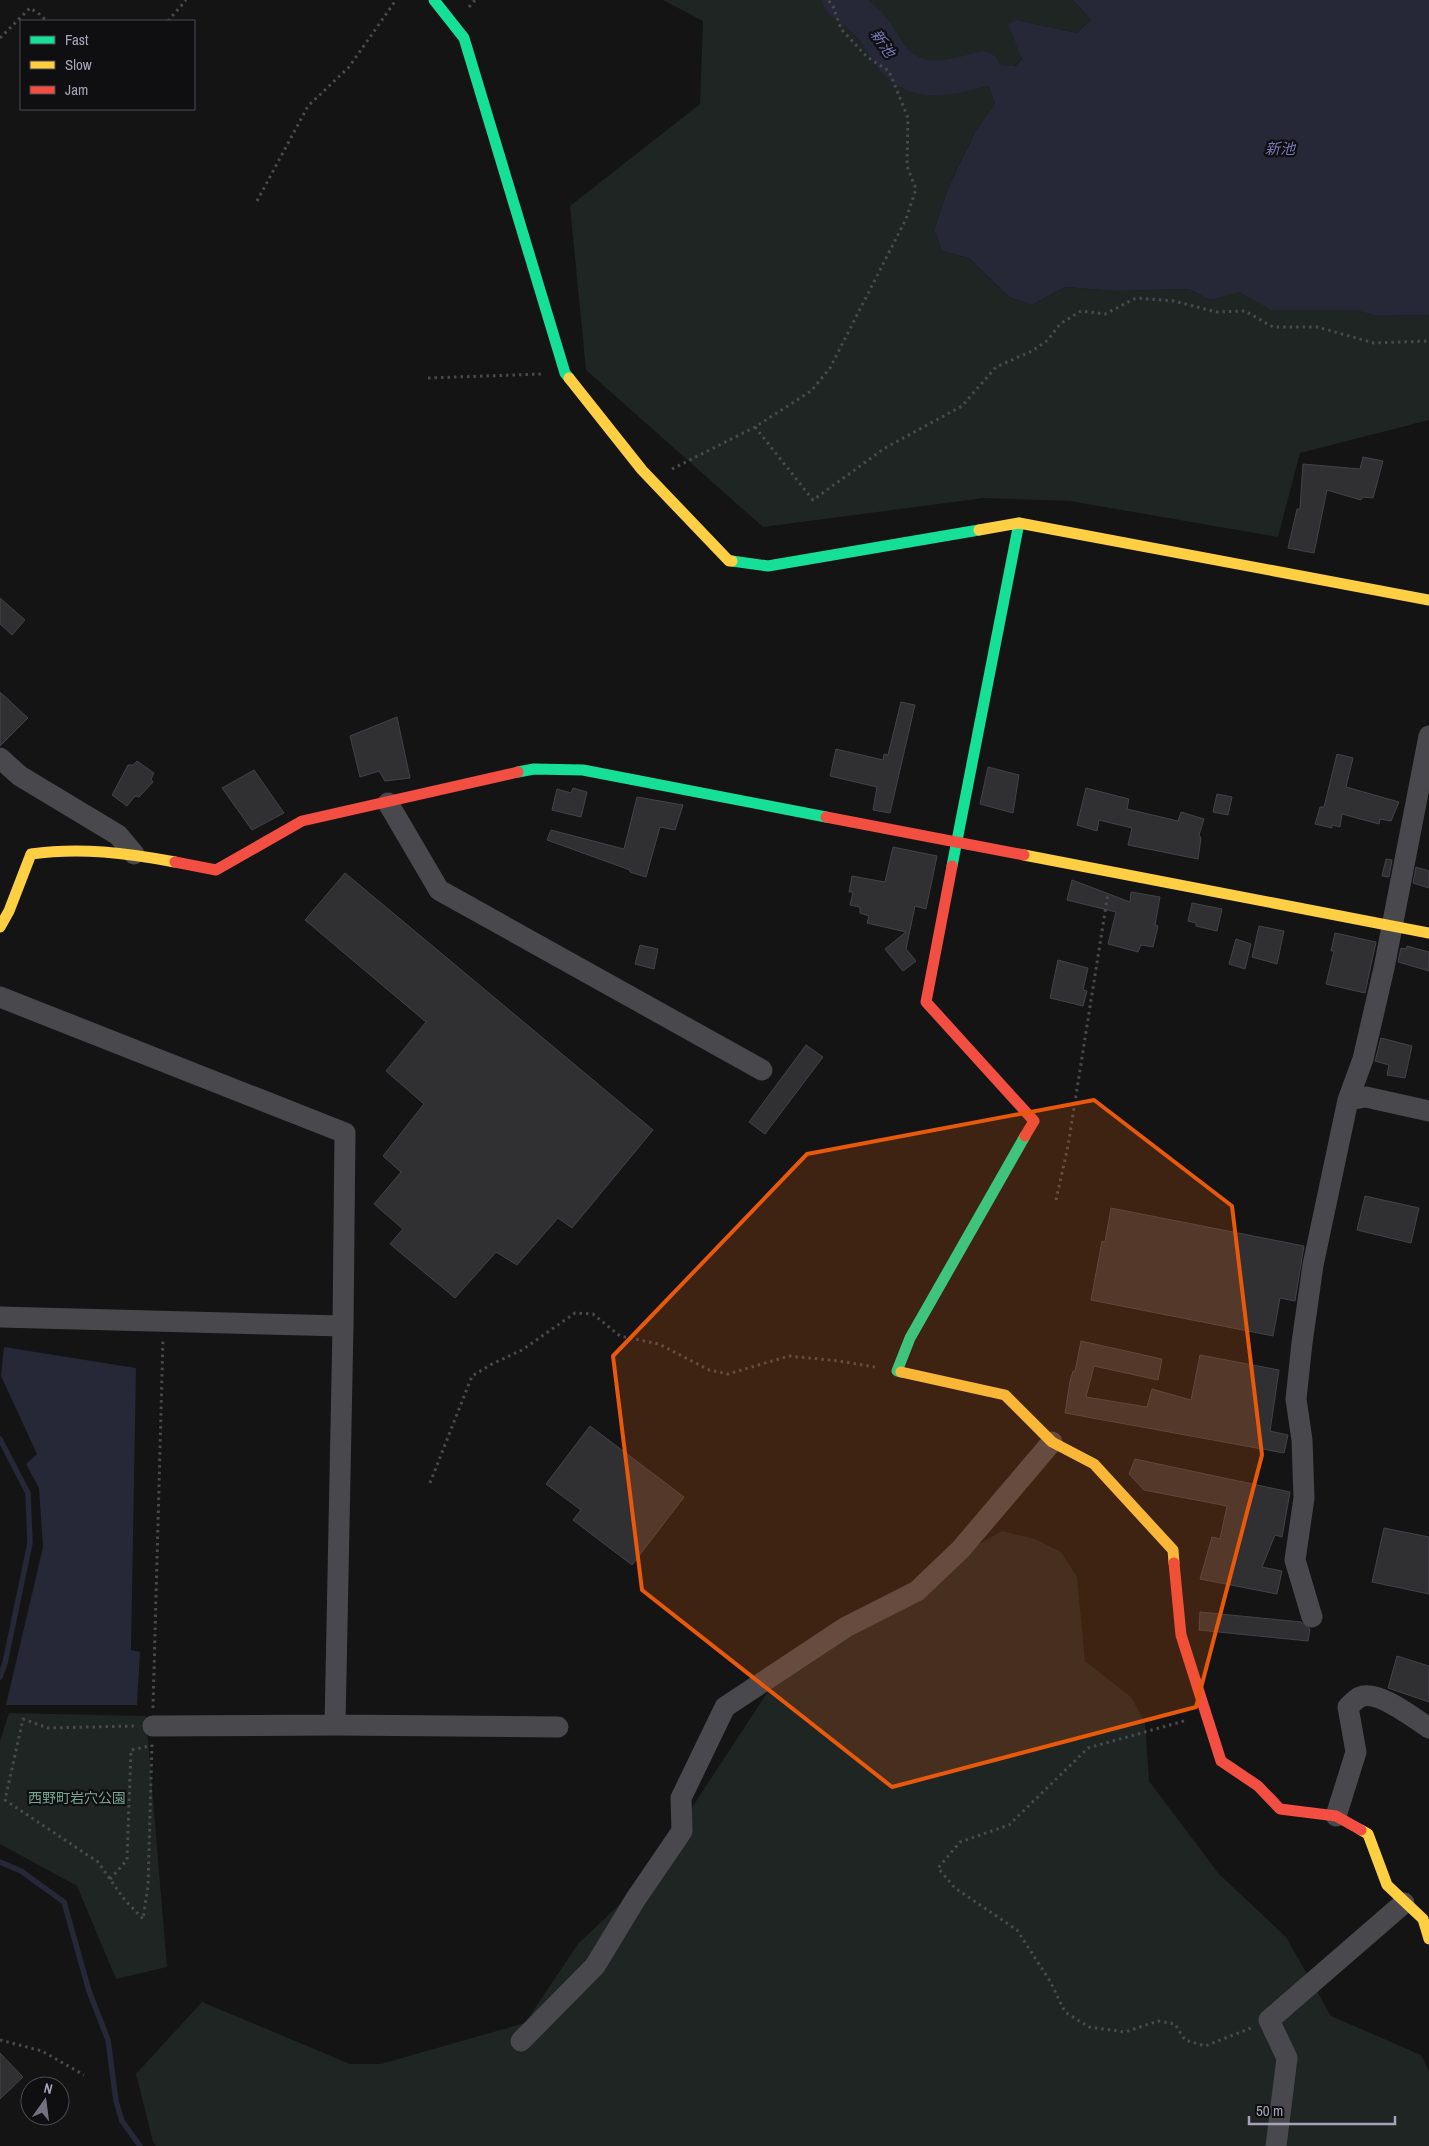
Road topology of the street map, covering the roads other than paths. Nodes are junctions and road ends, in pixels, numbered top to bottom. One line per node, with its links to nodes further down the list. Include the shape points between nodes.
1 (434, 0): 2 (street, via 464,38 565,373 642,470 729,561 768,566)
2 (1019, 523): 3 (street); 7 (street)
3 (1429, 600)
4 (1429, 736): 9 (street)
5 (0, 758): 8 (street, via 20,776 118,835)
6 (388, 803): 7 (street, via 534,769 583,770); 8 (street, via 302,821 216,870); 13 (street, via 439,890)
7 (957, 844): 9 (street); 18 (street, via 926,1002 1034,1121 910,1338 897,1371 1005,1395)
8 (134, 854): 10 (street, via 54,849 31,854)
9 (1392, 926): 11 (street); 14 (street, via 1363,1058)
10 (0, 927)
11 (1429, 933)
12 (0, 997): 17 (street, via 345,1133)
13 (762, 1070)
14 (1348, 1100): 15 (street, via 1366,1096); 19 (street, via 1313,1265 1296,1390 1304,1498 1295,1560)
15 (1429, 1111)
16 (0, 1317): 17 (street)
17 (343, 1326): 20 (street)
18 (1052, 1442): 24 (street, via 1094,1464 1173,1550 1181,1635 1221,1761 1258,1786 1280,1810); 27 (street, via 961,1549 917,1591 846,1627 725,1706 681,1798 682,1831 595,1966)
19 (1312, 1617)
20 (335, 1725): 21 (street); 23 (street)
21 (558, 1727)
22 (1429, 1728): 24 (street, via 1375,1696 1360,1696 1348,1707 1356,1752)
23 (152, 1736)
24 (1336, 1816): 25 (street, via 1368,1834 1387,1885)
25 (1404, 1903): 26 (street, via 1423,1919); 28 (street, via 1269,2020 1287,2058)
26 (1429, 1939)
27 (521, 2041)
28 (1276, 2146)

